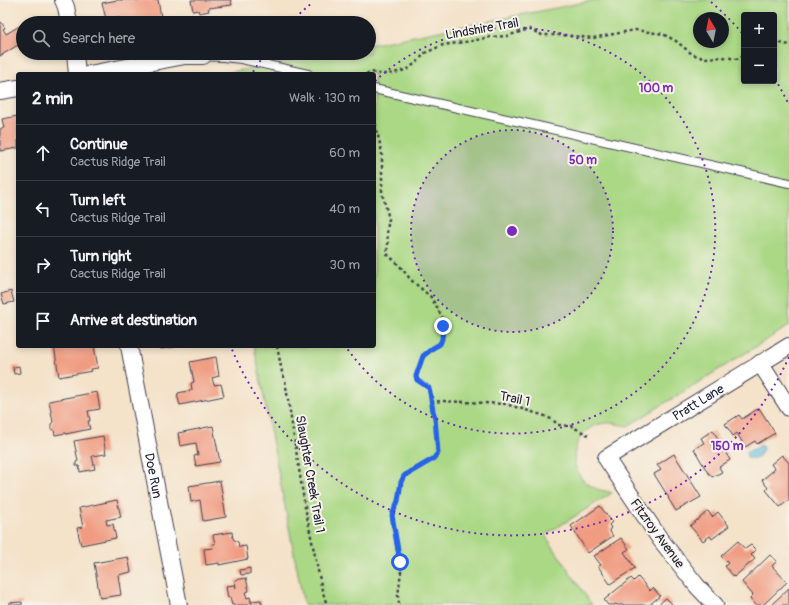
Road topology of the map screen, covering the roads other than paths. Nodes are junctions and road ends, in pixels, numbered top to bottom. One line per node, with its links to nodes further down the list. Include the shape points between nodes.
1 (64, 0): 2 (street)
2 (68, 16)
3 (76, 60): 6 (street)
4 (164, 60): 7 (street)
5 (245, 60): 8 (lane)
6 (77, 72)
7 (100, 72)
8 (299, 72)
9 (16, 88): 11 (street)
10 (376, 89): 12 (lane)
11 (0, 91)
12 (789, 183)
13 (789, 346): 15 (street, Pratt Lane)
14 (129, 348): 18 (street, Doe Run)
15 (760, 363): 16 (street); 17 (street, Pratt Lane)
16 (789, 408)
17 (606, 458): 19 (street, Fitzroy Avenue, via 660,539)
18 (179, 605)
19 (715, 605)

